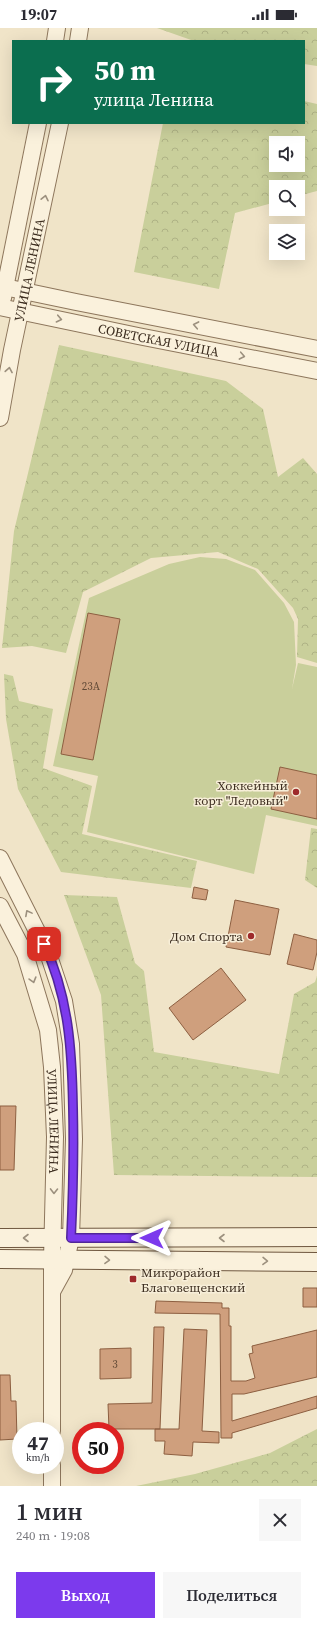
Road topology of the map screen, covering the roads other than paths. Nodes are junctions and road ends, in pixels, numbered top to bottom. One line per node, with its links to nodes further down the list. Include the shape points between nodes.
1 (57, 28): 3 (street)
2 (80, 28): 4 (street)
3 (55, 40)
4 (78, 40)
5 (38, 124): 7 (street, УЛИЦА ЛЕНИНА)
6 (60, 124): 8 (street, УЛИЦА ЛЕНИНА, one-way to 6)
7 (2, 286): 8 (street, СОВЕТСКАЯ УЛИЦА); 9 (street, УЛИЦА ЛЕНИНА)
8 (26, 291): 10 (street, УЛИЦА ЛЕНИНА); 11 (street, СОВЕТСКАЯ УЛИЦА, one-way to 8)
9 (0, 307): 10 (street, СОВЕТСКАЯ УЛИЦА)
10 (21, 311): 12 (street, СОВЕТСКАЯ УЛИЦА, one-way to 12); 13 (street, УЛИЦА ЛЕНИНА, one-way to 10)
11 (317, 349)
12 (317, 371)
13 (0, 418)
14 (0, 858): 16 (street, УЛИЦА ЛЕНИНА, one-way to 14)
15 (0, 906): 17 (street, УЛИЦА ЛЕНИНА)
16 (44, 944): 17 (street); 21 (street, УЛИЦА ЛЕНИНА, via 64,1001 71,1044 74,1139)
17 (25, 954): 20 (street, УЛИЦА ЛЕНИНА, one-way to 20, via 48,1030 52,1067 55,1137)
18 (317, 1237): 21 (main road, one-way to 21)
19 (0, 1238): 20 (main road, one-way to 19)
20 (52, 1238): 21 (main road); 22 (street, УЛИЦА ЛЕНИНА)
21 (71, 1238): 22 (street, УЛИЦА ЛЕНИНА)
22 (60, 1259): 23 (main road); 24 (main road, one-way to 24); 25 (street, УЛИЦА ЛЕНИНА, via 52,1292)
23 (0, 1260)
24 (317, 1262)
25 (52, 1422)
26 (52, 1474): 27 (street)
27 (52, 1486)

